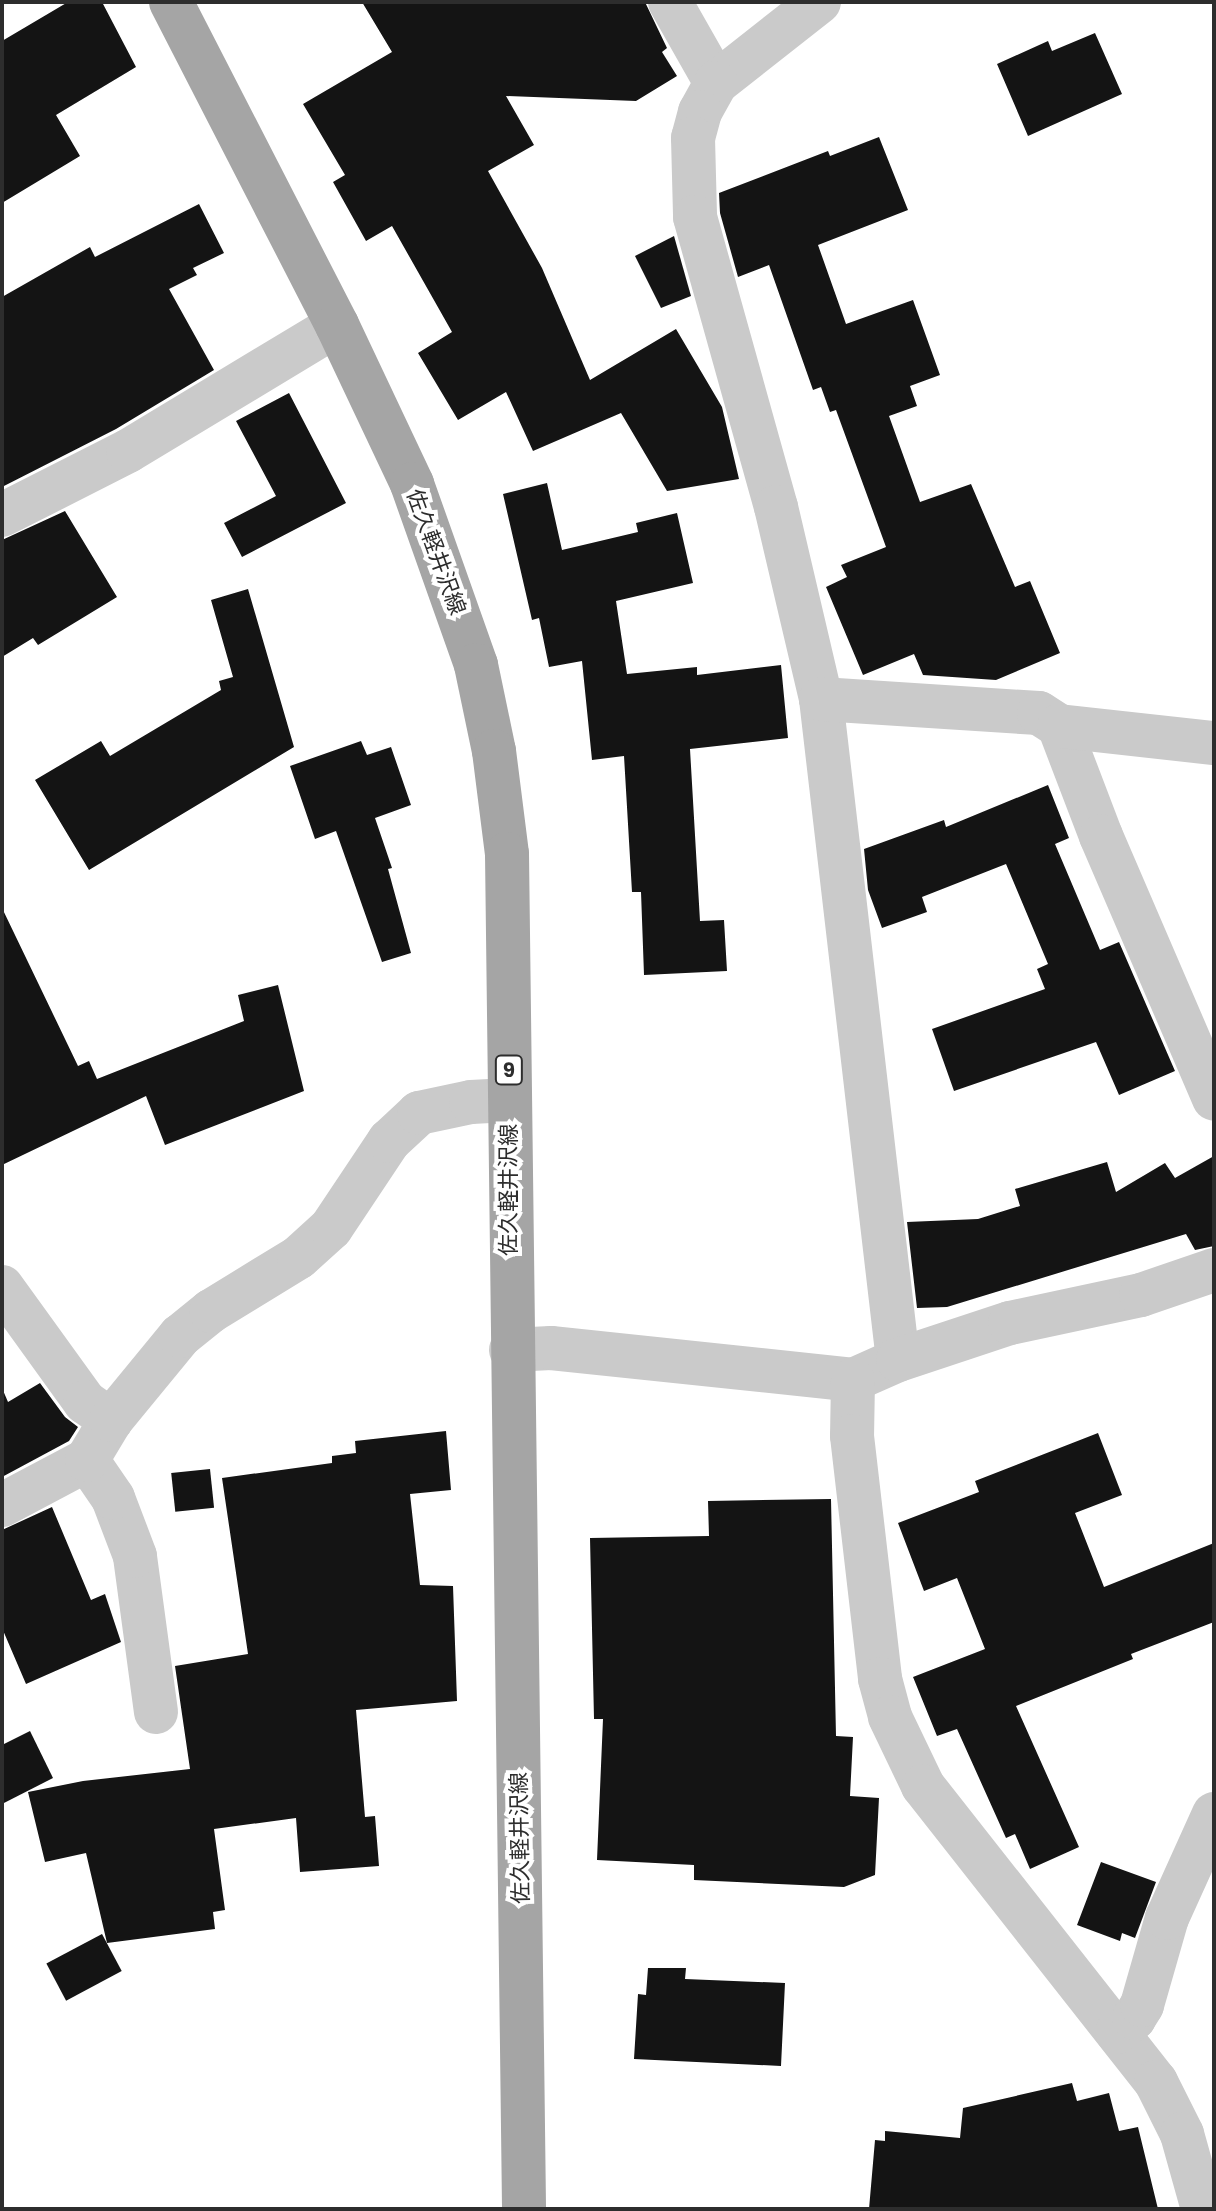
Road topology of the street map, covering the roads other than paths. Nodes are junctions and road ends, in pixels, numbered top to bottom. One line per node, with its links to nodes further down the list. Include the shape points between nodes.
1 (171, 2): 5 (main road, 佐久軽井沢線 / 9)
2 (670, 2): 4 (street)
3 (819, 2): 4 (street)
4 (716, 83): 7 (street, via 693,138 695,217 776,507)
5 (337, 325): 6 (street, via 128,451); 11 (main road, 佐久軽井沢線 / 9, via 412,484 476,665 507,854)
6 (2, 515)
7 (821, 699): 8 (street, via 1039,713); 15 (street)
8 (1059, 726): 9 (street); 10 (street)
9 (1214, 743)
10 (1214, 1099)
11 (509, 1100): 14 (main road, 佐久軽井沢線 / 9); 17 (street, via 419,1113 389,1141 331,1228 299,1257 180,1336)
12 (1214, 1270): 15 (street, via 1141,1295 1010,1323)
13 (2, 1287): 17 (street, via 85,1402)
14 (511, 1350): 16 (street, via 551,1348); 24 (main road, 佐久軽井沢線 / 9)
15 (898, 1360): 16 (street)
16 (853, 1380): 22 (street, via 854,1451 880,1679 890,1717 923,1786)
17 (111, 1420): 18 (street)
18 (87, 1460): 19 (street); 20 (street, via 113,1498 135,1556)
19 (2, 1505)
20 (156, 1712)
21 (1214, 1814): 22 (street, via 1167,1918 1142,2005)
22 (1117, 2032): 23 (street, via 1156,2082)
23 (1205, 2193)
24 (524, 2209)

